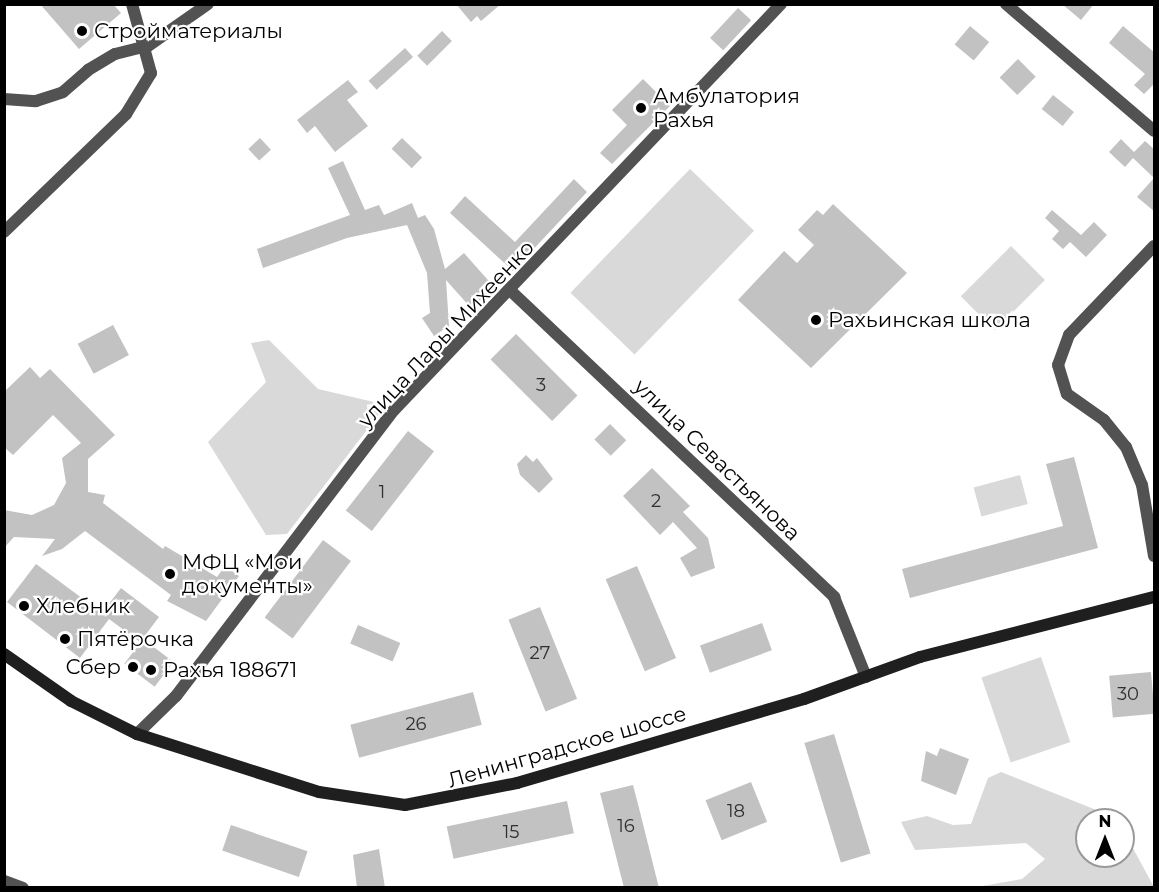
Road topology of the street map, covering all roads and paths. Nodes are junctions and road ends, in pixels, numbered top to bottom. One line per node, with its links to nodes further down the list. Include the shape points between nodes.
1 (132, 4): 5 (street)
2 (208, 4): 5 (street)
3 (781, 4): 10 (street, улица Лары Михеенко)
4 (1006, 4): 7 (street)
5 (148, 46): 6 (street, via 115,54 63,92 36,100); 8 (street, via 151,73 126,114)
6 (4, 99)
7 (1155, 131)
8 (4, 232)
9 (1155, 246): 11 (street, via 1069,335 1058,365 1067,394 1104,420 1126,447 1142,485)
10 (512, 292): 14 (street, улица Севастьянова, via 834,597); 15 (street, улица Лары Михеенко, via 394,410 176,696)
11 (1155, 556)
12 (1155, 597): 14 (street, Ленинградское шоссе, via 1069,615)
13 (4, 654): 15 (street, Ленинградское шоссе, via 71,701)
14 (866, 677): 15 (street, Ленинградское шоссе, via 640,748 428,804 379,805 319,792)
15 (137, 734)
16 (4, 881): 17 (street)
17 (23, 888)

